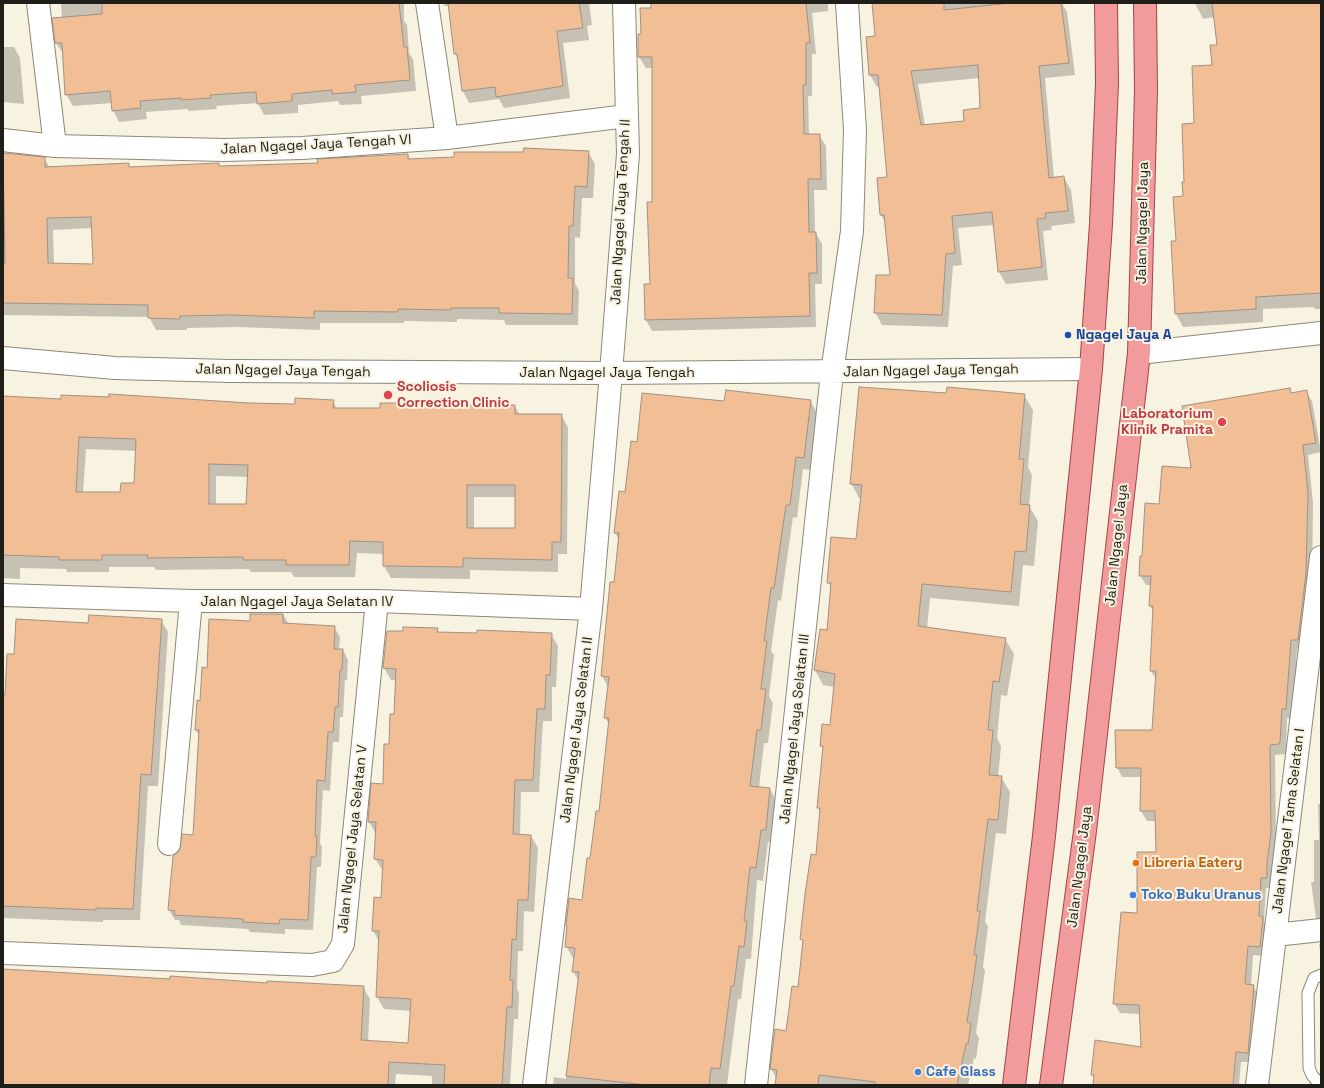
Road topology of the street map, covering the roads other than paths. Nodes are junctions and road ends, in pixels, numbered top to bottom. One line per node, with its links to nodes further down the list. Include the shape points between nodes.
1 (38, 3): 10 (street)
2 (427, 3): 8 (street)
3 (624, 3): 7 (street, Jalan Ngagel Jaya Tengah II)
4 (847, 3): 16 (street, Jalan Ngagel Jaya Selatan III, via 855,130 852,231)
5 (1106, 3): 14 (main road, via 1107,83)
6 (1145, 3): 12 (main road, Jalan Ngagel Jaya, via 1146,90)
7 (627, 116): 8 (street, Jalan Ngagel Jaya Tengah VI); 15 (street, Jalan Ngagel Jaya Tengah II, via 628,154)
8 (447, 138): 10 (street, Jalan Ngagel Jaya Tengah VI, via 294,149)
9 (3, 140): 10 (street, Jalan Ngagel Jaya Tengah VI)
10 (55, 146)
11 (1321, 333): 12 (street)
12 (1139, 353): 31 (main road, Jalan Ngagel Jaya, via 1085,831)
13 (3, 358): 15 (street, Jalan Ngagel Jaya Tengah, via 115,368 230,371)
14 (1091, 369): 16 (street, Jalan Ngagel Jaya Tengah); 30 (main road, via 1044,836)
15 (611, 373): 16 (street, Jalan Ngagel Jaya Tengah); 21 (street, Jalan Ngagel Jaya Selatan II)
16 (832, 373): 29 (street, Jalan Ngagel Jaya Selatan III)
17 (1321, 557): 24 (street, Jalan Ngagel Tama Selatan I)
18 (3, 595): 19 (street, Jalan Ngagel Jaya Selatan IV)
19 (191, 601): 20 (street, Jalan Ngagel Jaya Selatan IV); 22 (street)
20 (377, 601): 21 (street, Jalan Ngagel Jaya Selatan IV); 25 (street, Jalan Ngagel Jaya Selatan V, via 343,944 333,961 312,965)
21 (591, 609): 28 (street, Jalan Ngagel Jaya Selatan II)
22 (169, 844)
23 (1321, 930): 24 (street)
24 (1275, 935): 32 (street, Jalan Ngagel Tama Selatan I)
25 (3, 953)
26 (1321, 975): 27 (lane, via 1314,978 1308,993 1309,1068 1317,1081)
27 (1321, 1082)
28 (534, 1085)
29 (756, 1085)
30 (1014, 1085)
31 (1051, 1085)
32 (1257, 1085)

